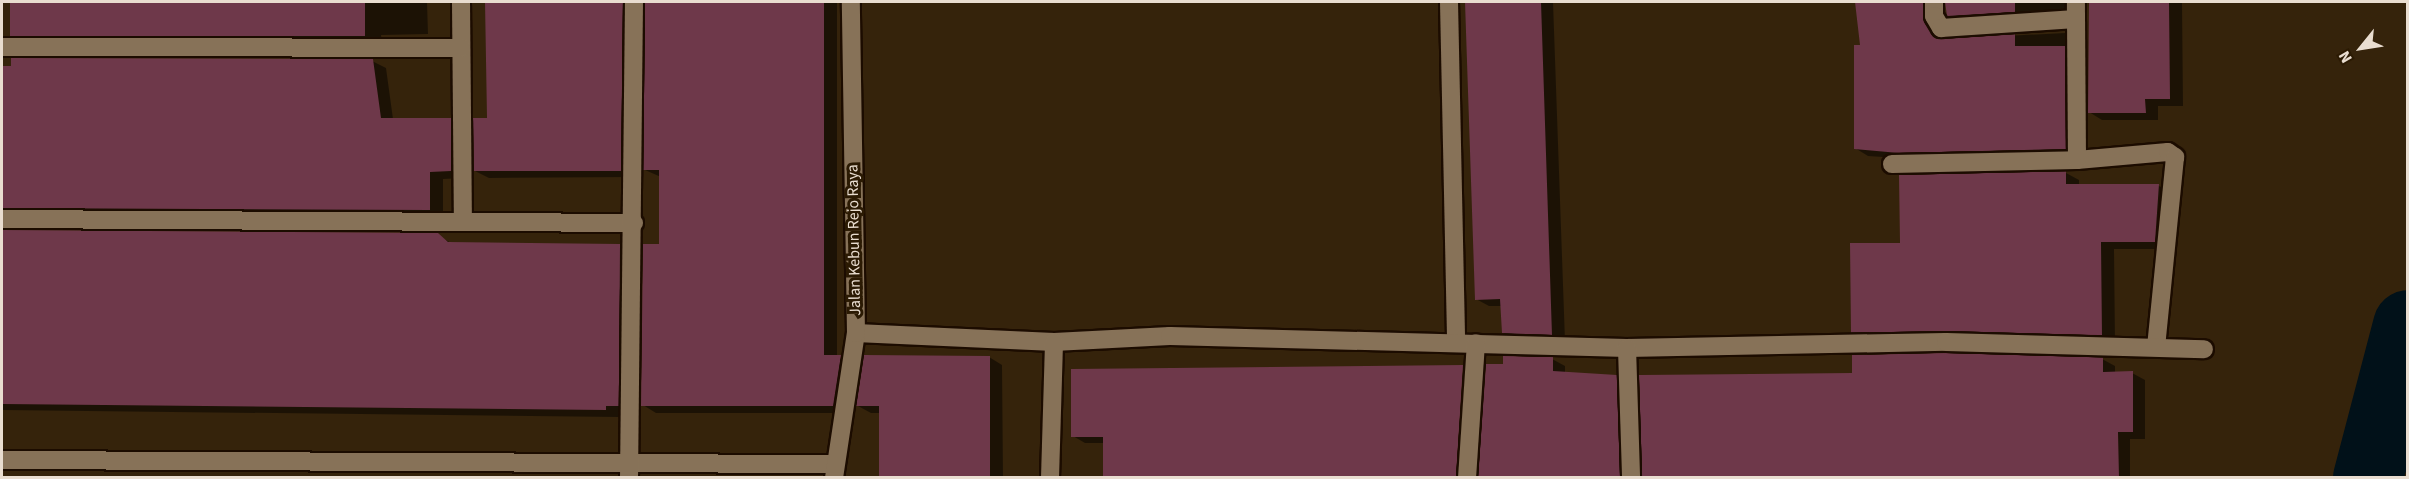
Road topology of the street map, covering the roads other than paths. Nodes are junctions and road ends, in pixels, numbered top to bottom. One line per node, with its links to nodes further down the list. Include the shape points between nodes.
1 (461, 2): 8 (street)
2 (634, 2): 13 (street)
3 (852, 2): 14 (street, Jalan Kebun Rejo Raya)
4 (1449, 2): 16 (street)
5 (1934, 2): 6 (street, via 1934,16 1941,28)
6 (2076, 10): 9 (street)
7 (2, 46): 8 (street)
8 (461, 48): 12 (street)
9 (2077, 160): 10 (street); 18 (street, via 2168,152 2175,157)
10 (1892, 164)
11 (2, 219): 12 (street)
12 (463, 219): 13 (street)
13 (634, 223): 22 (street)
14 (856, 333): 15 (street); 23 (street, Jalan Kebun Rejo Raya)
15 (1054, 342): 16 (street, via 1170,336); 24 (street)
16 (1456, 343): 17 (street)
17 (1476, 344): 19 (street); 25 (street)
18 (2156, 347): 19 (street, via 1946,342); 20 (street)
19 (1627, 348): 26 (street)
20 (2204, 349)
21 (2, 460): 22 (street)
22 (629, 470): 23 (street)
23 (834, 471)
24 (1050, 477)
25 (1467, 477)
26 (1631, 477)

